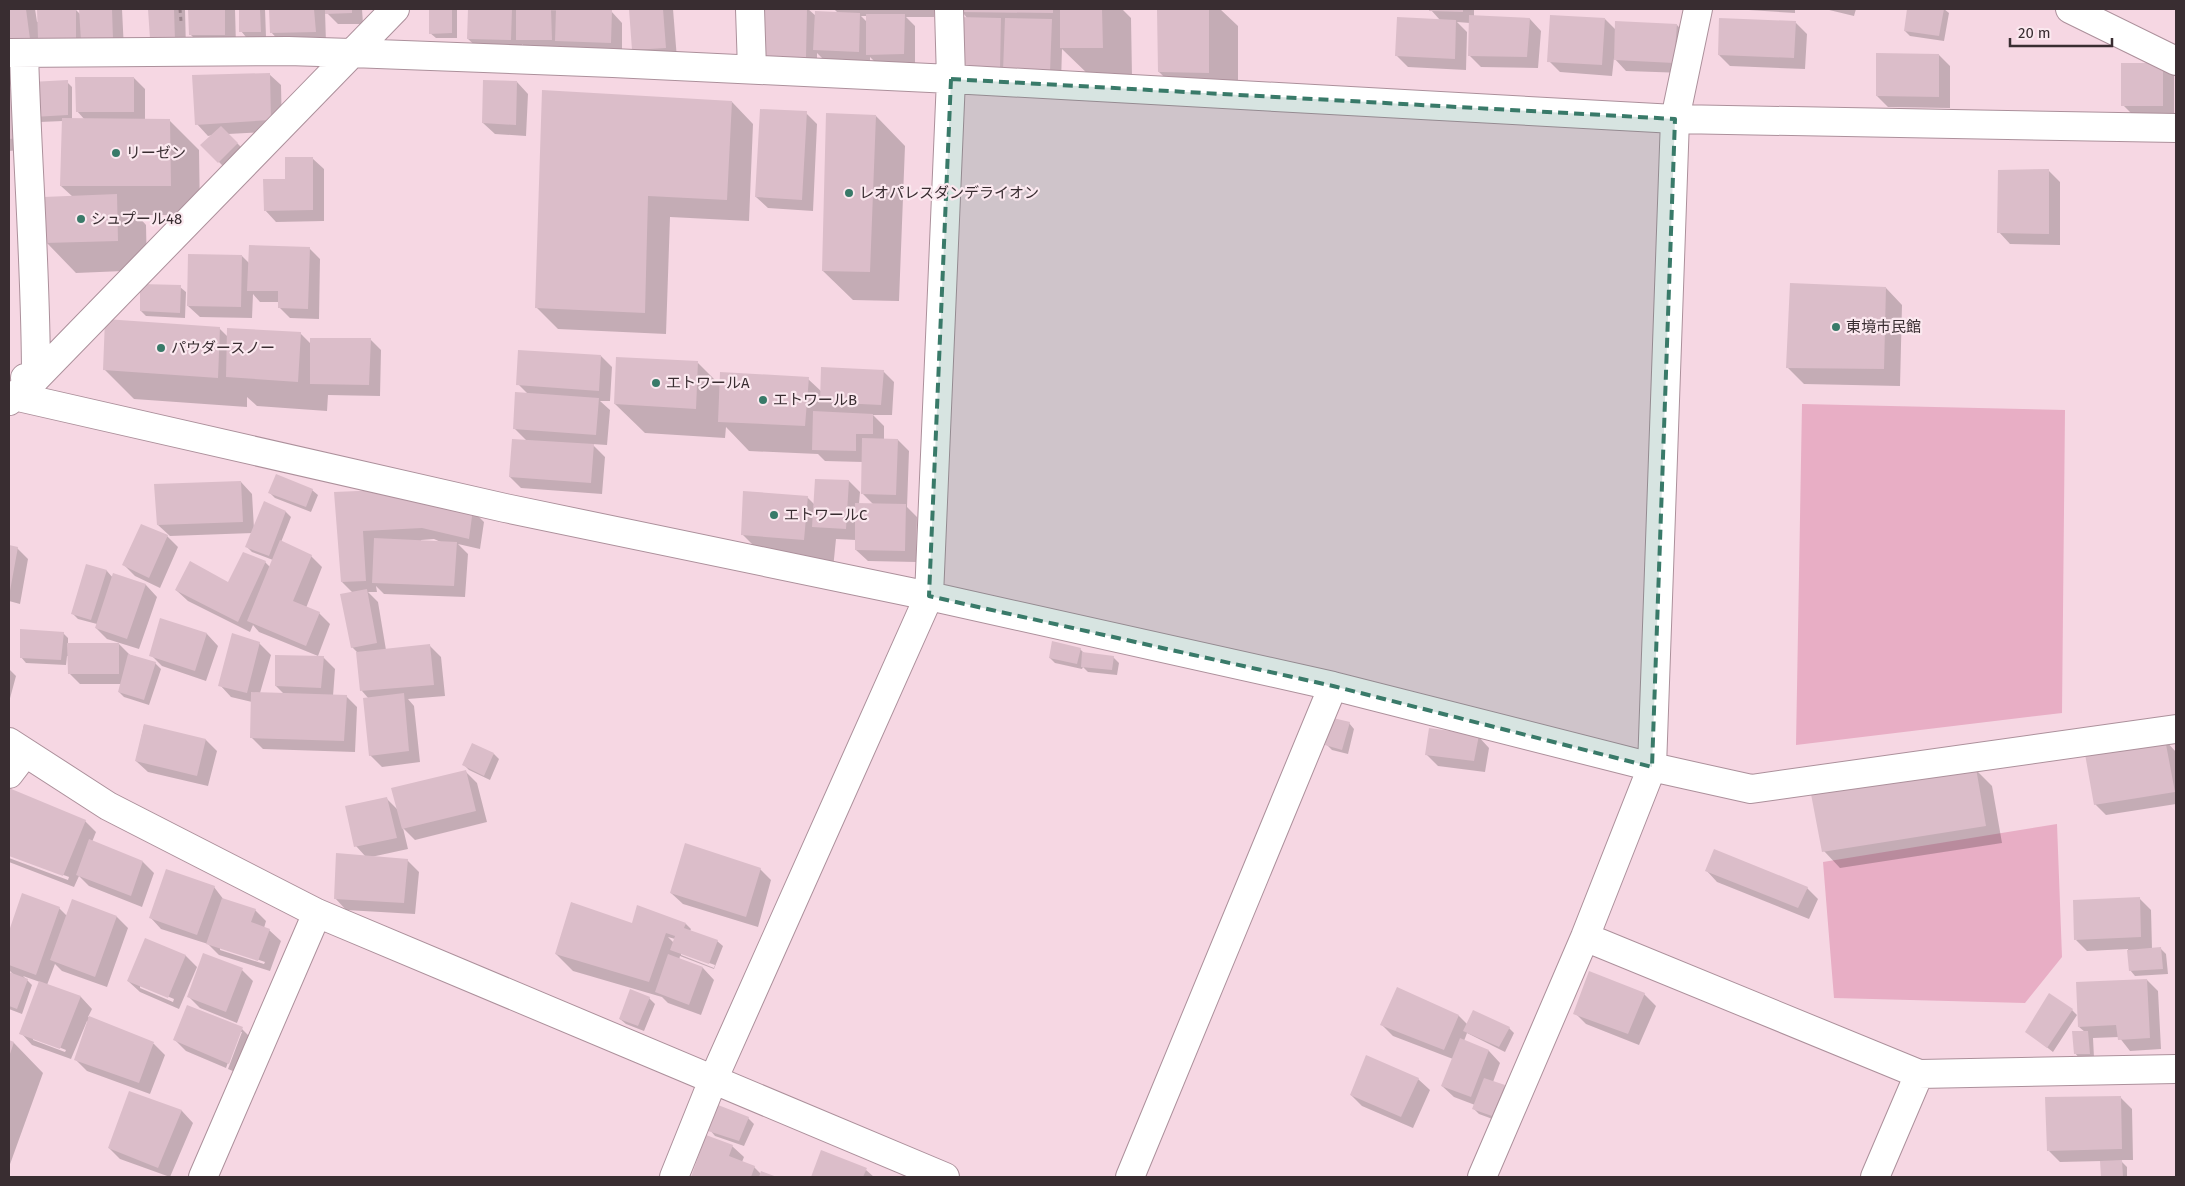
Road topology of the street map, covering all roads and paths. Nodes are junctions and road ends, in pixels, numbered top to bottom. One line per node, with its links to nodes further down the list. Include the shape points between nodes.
1 (395, 9): 7 (street)
2 (750, 9): 9 (street)
3 (949, 9): 10 (street)
4 (1698, 9): 11 (street)
5 (2070, 9): 8 (street)
6 (16, 53): 7 (street); 13 (street, via 36,281)
7 (351, 53): 9 (street); 13 (street)
8 (2176, 61)
9 (752, 69): 10 (street)
10 (951, 79): 11 (street); 15 (street)
11 (1675, 119): 12 (street); 19 (street)
12 (2176, 128)
13 (36, 378): 14 (street)
14 (10, 391): 15 (street, via 505,508)
15 (929, 596): 16 (street); 25 (street)
16 (1333, 686): 19 (street); 29 (street)
17 (2176, 729): 19 (street, via 1751,789)
18 (17, 747): 20 (street); 21 (street, via 108,806)
19 (1652, 767): 22 (street)
20 (9, 774)
21 (317, 913): 25 (street); 26 (street)
22 (1585, 937): 24 (street); 30 (street)
23 (2176, 1068): 24 (street)
24 (1919, 1074): 31 (street)
25 (713, 1080): 27 (street); 28 (street)
26 (203, 1177)
27 (674, 1177)
28 (945, 1177)
29 (1130, 1177)
30 (1482, 1177)
31 (1875, 1177)

